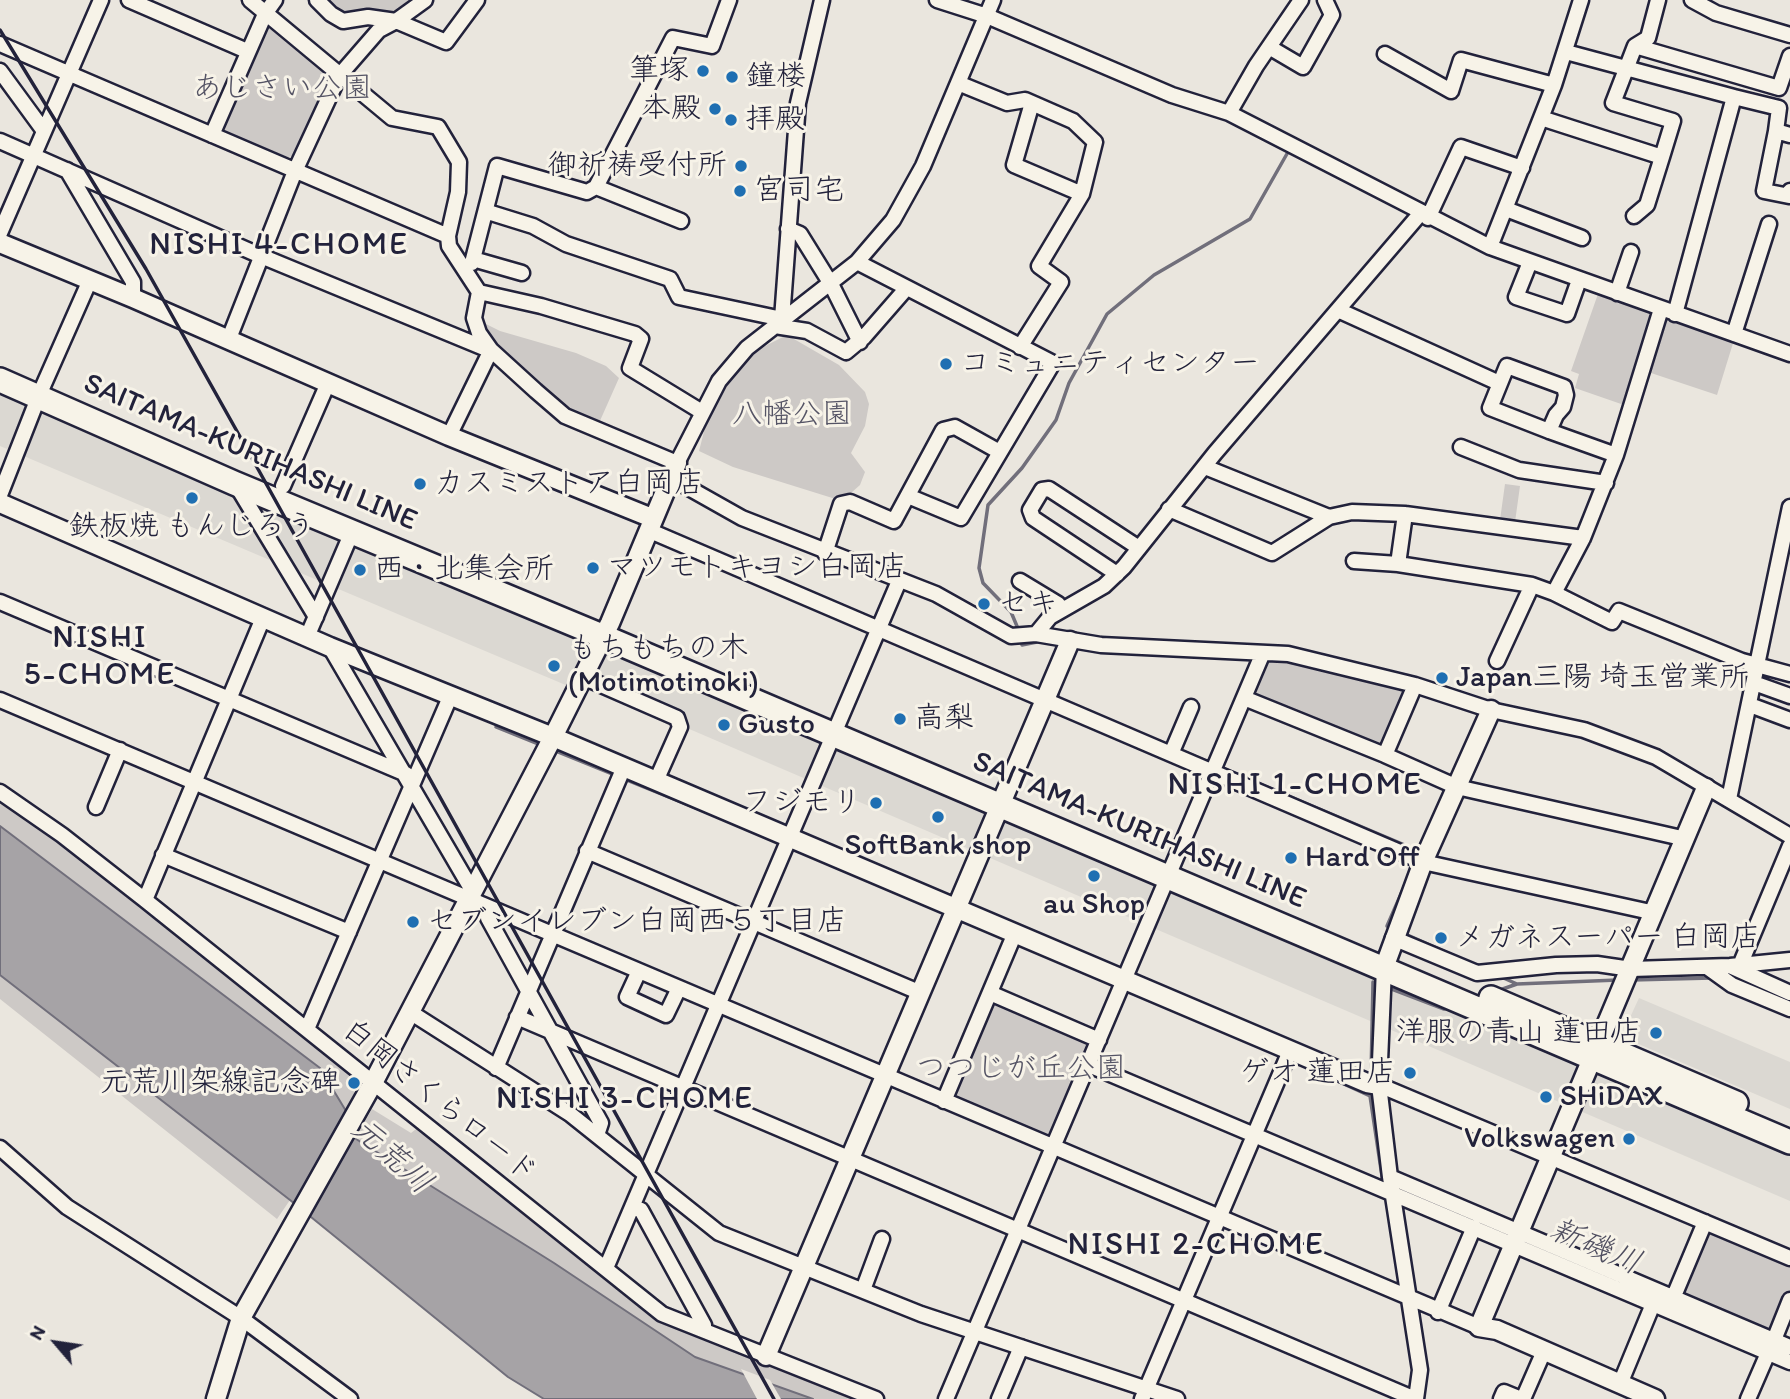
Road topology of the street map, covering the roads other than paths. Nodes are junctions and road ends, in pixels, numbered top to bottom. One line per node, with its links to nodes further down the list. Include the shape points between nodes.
1 (101, 0): 30 (street)
2 (129, 0): 24 (street)
3 (250, 0): 17 (street)
4 (275, 0): 17 (street)
5 (317, 0): 19 (street, via 343,21 368,17)
6 (425, 0): 19 (street)
7 (477, 0): 19 (street, via 446,42)
8 (729, 0): 47 (street, via 712,46 673,38)
9 (822, 0): 56 (street, via 798,103)
10 (937, 0): 18 (street)
11 (993, 0): 18 (street)
12 (1301, 0): 23 (street)
13 (1325, 0): 23 (street, via 1332,15 1303,67)
14 (1581, 0): 25 (street)
15 (1658, 0): 22 (street, via 1648,38)
16 (1692, 0): 20 (street, via 1716,13)
17 (265, 14): 24 (street); 31 (street)
18 (988, 16): 32 (street); 36 (street, via 1172,95)
19 (396, 21): 31 (street, via 379,30)
20 (1790, 35)
21 (0, 44): 30 (street)
22 (1635, 46): 27 (street, via 1779,88); 28 (street)
23 (1269, 47): 36 (street)
24 (247, 51): 40 (street)
25 (1566, 52): 28 (street); 33 (street)
26 (1385, 54): 33 (street, via 1451,91 1461,60)
27 (1790, 56)
28 (1625, 68): 34 (street); 43 (street, via 1613,103 1673,121)
29 (0, 71): 38 (street)
30 (67, 74): 38 (street); 40 (street)
31 (339, 76): 46 (street); 58 (street, via 392,118 438,127 459,162)
32 (958, 83): 35 (street, via 1007,103); 64 (street, via 904,202 878,242)
33 (1554, 85): 37 (street)
34 (1734, 97): 39 (street, via 1779,108); 76 (street)
35 (1032, 103): 49 (street, via 1073,121 1095,142); 49 (street, via 1014,165)
36 (1229, 113): 52 (street)
37 (1541, 118): 43 (street); 44 (street)
38 (44, 131): 42 (street)
39 (1783, 133): 48 (street, via 1764,191 1789,196)
40 (212, 135): 46 (street)
41 (0, 141): 42 (street)
42 (32, 154): 45 (street); 57 (street)
43 (1662, 158): 53 (street, via 1647,205)
44 (1522, 168): 50 (street); 52 (street, via 1461,147)
45 (67, 170): 63 (street); 73 (street, via 133,282)
46 (295, 171): 58 (street); 63 (street)
47 (596, 187): 51 (street, via 587,192 497,166); 54 (street)
48 (1790, 191)
49 (1082, 194): 81 (street, via 1040,266 1061,282)
50 (1506, 209): 59 (street); 61 (street)
51 (488, 212): 66 (street, via 473,261); 77 (street, via 670,279 679,297)
52 (1424, 216): 61 (street); 75 (street)
53 (1634, 216)
54 (681, 221)
55 (1769, 224): 78 (street)
56 (788, 229): 69 (street, via 800,234); 77 (street)
57 (0, 233)
58 (448, 236): 71 (street, via 449,246)
59 (1582, 238)
60 (0, 243): 67 (street)
61 (1490, 247): 65 (street)
62 (1631, 252): 72 (street)
63 (261, 256): 79 (street); 82 (street)
64 (857, 262): 69 (street); 70 (street)
65 (1530, 262): 68 (street); 68 (street, via 1516,297 1567,314)
66 (522, 273)
67 (90, 280): 73 (street); 88 (street)
68 (1579, 280): 72 (street)
69 (831, 284): 77 (street); 80 (street)
70 (905, 290): 80 (street); 81 (street)
71 (479, 292): 82 (street, via 474,318); 89 (street, via 635,334 641,339 631,368)
72 (1617, 293): 74 (street)
73 (133, 298): 79 (street)
74 (1661, 309): 76 (street); 94 (street)
75 (1338, 310): 87 (street); 95 (street)
76 (1675, 314): 78 (street)
77 (778, 323): 80 (street, via 807,331 846,352); 89 (street, via 747,348 719,381)
78 (1734, 334): 83 (street)
79 (228, 341): 86 (street)
80 (860, 342)
81 (1020, 347): 93 (street, via 1053,363)
82 (491, 350): 91 (street); 96 (street, via 565,416)
83 (1790, 354)
84 (0, 364): 88 (main road, SAITAMA-KURIHASHI LINE)
85 (0, 380): 88 (main road, SAITAMA-KURIHASHI LINE)
86 (328, 383): 91 (street); 99 (street)
87 (1499, 383): 90 (street, via 1490,408); 90 (street, via 1507,366 1564,387 1563,407)
88 (42, 390): 97 (main road, SAITAMA-KURIHASHI LINE); 99 (main road, SAITAMA-KURIHASHI LINE); 100 (street)
89 (702, 412): 96 (street)
90 (1549, 431): 94 (street)
91 (449, 436): 107 (street)
92 (1461, 447): 98 (street, via 1519,470)
93 (998, 451): 101 (street, via 961,518); 101 (street, via 955,426 943,430)
94 (1616, 455): 98 (street)
95 (1205, 467): 104 (street); 106 (street)
96 (674, 470): 107 (street); 111 (street, via 742,518)
97 (234, 482): 108 (main road, SAITAMA-KURIHASHI LINE); 121 (street)
98 (1606, 483): 109 (street)
99 (283, 486): 124 (main road, SAITAMA-KURIHASHI LINE)
100 (0, 495)
101 (908, 496): 111 (street, via 894,521 850,502 841,505)
102 (0, 503): 122 (street)
103 (1790, 508): 131 (street)
104 (1169, 509): 106 (street, via 1272,553); 110 (street)
105 (1405, 514): 106 (street, via 1352,512); 109 (street); 113 (street)
106 (1329, 517)
107 (650, 524): 123 (street); 124 (street)
108 (352, 532): 121 (street); 124 (main road, SAITAMA-KURIHASHI LINE)
109 (1583, 538): 118 (street)
110 (1139, 548): 114 (street); 114 (street, via 1049,489 1042,490 1030,510 1033,518)
111 (825, 553): 115 (street)
112 (1354, 561): 113 (street)
113 (1398, 564): 117 (street)
114 (1117, 574): 120 (street)
115 (899, 581): 123 (street); 125 (street, via 936,594 1011,636)
116 (1020, 581): 120 (street)
117 (1532, 585): 118 (street); 130 (street)
118 (1554, 593): 131 (street, via 1612,622 1619,611)
119 (0, 602): 138 (street)
120 (1062, 609): 125 (street)
121 (316, 617): 126 (street)
122 (263, 618): 126 (street); 138 (street)
123 (878, 628): 141 (street); 146 (street)
124 (606, 629): 133 (street); 146 (main road, SAITAMA-KURIHASHI LINE)
125 (1035, 634): 127 (street)
126 (307, 637): 128 (street)
127 (1070, 643): 129 (street); 141 (street)
128 (330, 647): 137 (street); 153 (street)
129 (1262, 654): 135 (street, via 1288,654); 139 (street)
130 (1497, 661)
131 (1757, 664): 132 (street); 134 (street)
132 (1790, 674)
133 (583, 677): 147 (street); 155 (street, via 677,718 680,727)
134 (1754, 683): 136 (street); 142 (street)
135 (1415, 685): 144 (street); 150 (street)
136 (1790, 696)
137 (450, 697): 147 (street); 153 (street)
138 (229, 698): 153 (street); 154 (street)
139 (1244, 698): 150 (street); 152 (street)
140 (0, 700): 148 (street)
141 (1046, 700): 149 (street); 159 (street)
142 (1749, 705): 145 (street); 160 (street)
143 (1191, 707): 149 (street)
144 (1491, 710): 156 (street); 157 (street, via 1596,735 1656,757)
145 (1790, 720)
146 (836, 728): 159 (main road, SAITAMA-KURIHASHI LINE); 163 (street)
147 (553, 737): 151 (street); 171 (street)
148 (120, 750): 154 (street); 161 (street)
149 (1171, 754): 152 (street)
150 (1385, 755): 156 (street)
151 (624, 767): 155 (street); 166 (street)
152 (1213, 772): 169 (street); 170 (street)
153 (410, 780): 168 (street); 171 (street)
154 (193, 781): 167 (street); 168 (street)
155 (656, 781): 163 (street)
156 (1457, 787): 164 (street); 169 (street)
157 (1706, 788): 160 (street); 164 (street)
158 (0, 792): 172 (street, 白岡さくらロード)
159 (1003, 799): 170 (main road, SAITAMA-KURIHASHI LINE); 174 (street)
160 (1730, 799): 162 (street)
161 (96, 807)
162 (1790, 836)
163 (790, 838): 174 (street); 176 (street)
164 (1686, 839): 175 (street)
165 (1790, 846): 182 (street)
166 (587, 851): 176 (street); 179 (street)
167 (163, 855): 172 (street); 177 (street)
168 (380, 860): 171 (street); 177 (street)
169 (1423, 862): 175 (street); 180 (street)
170 (1171, 870): 180 (main road, SAITAMA-KURIHASHI LINE); 186 (street)
171 (471, 893): 173 (street); 194 (street)
172 (145, 900): 196 (street, 白岡さくらロード)
173 (489, 908): 179 (street); 188 (street, via 488,918)
174 (957, 908): 178 (street); 189 (street)
175 (1655, 913): 184 (street)
176 (754, 922): 189 (street); 192 (street)
177 (349, 932): 196 (street)
178 (1015, 933): 186 (street); 190 (street)
179 (552, 934): 185 (street); 188 (street)
180 (1388, 954): 184 (street, via 1478,973 1597,964); 200 (main road, SAITAMA-KURIHASHI LINE); 205 (street)
181 (1790, 960): 182 (street)
182 (1736, 965): 183 (street); 191 (street)
183 (1707, 967): 184 (street); 193 (street, via 1732,985)
184 (1631, 969): 200 (street)
185 (639, 971): 187 (street); 187 (street, via 627,997 666,1015)
186 (1124, 980): 198 (street); 199 (street)
187 (679, 988): 192 (street)
188 (528, 991): 195 (street); 197 (street)
189 (921, 993): 203 (street)
190 (990, 993): 198 (street); 207 (street)
191 (1790, 993)
192 (718, 1005): 203 (street); 206 (street)
193 (1790, 1009)
194 (410, 1012): 202 (street); 204 (street)
195 (517, 1017): 197 (street); 202 (street)
196 (307, 1030): 204 (street, 白岡さくらロード)
197 (551, 1032): 206 (street); 209 (street, via 601,1123)
198 (1099, 1040): 201 (street)
199 (1290, 1051): 205 (street); 210 (street)
200 (1596, 1052): 208 (main road, SAITAMA-KURIHASHI LINE); 211 (main road, SAITAMA-KURIHASHI LINE); 214 (street)
201 (1089, 1065): 210 (street); 213 (street)
202 (496, 1068): 209 (street)
203 (885, 1077): 207 (street); 215 (street)
204 (373, 1083): 228 (street, 白岡さくらロード); 236 (street)
205 (1379, 1085): 214 (street); 217 (street)
206 (682, 1088): 215 (street); 216 (street)
207 (944, 1101): 213 (street)
208 (1790, 1127)
209 (597, 1135): 216 (street)
210 (1254, 1136): 218 (street); 220 (street)
211 (1790, 1142)
212 (0, 1148): 236 (street, via 67,1207)
213 (1054, 1149): 220 (street); 223 (street)
214 (1552, 1156): 221 (street); 224 (street)
215 (850, 1159): 223 (street); 227 (street)
216 (646, 1173): 219 (street); 227 (street, via 719,1233)
217 (1390, 1177): 218 (street); 224 (street)
218 (1393, 1193): 222 (street); 231 (street)
219 (632, 1206): 228 (street); 238 (street, via 641,1210)
220 (1219, 1218): 231 (street); 232 (street)
221 (1705, 1222): 226 (street); 230 (street)
222 (1474, 1227): 224 (street); 235 (street)
223 (1018, 1231): 232 (street); 239 (street)
224 (1517, 1238): 230 (street); 233 (street); 237 (street)
225 (882, 1239): 229 (street)
226 (1790, 1258)
227 (804, 1267): 229 (street); 244 (street)
228 (606, 1268): 238 (street, 白岡さくらロード, via 662,1314)
229 (863, 1290): 239 (street)
230 (1674, 1296): 240 (street)
231 (1411, 1300): 235 (street); 254 (street, via 1420,1370)
232 (1183, 1301): 247 (street); 254 (street)
233 (1653, 1304): 240 (street); 246 (street)
234 (1788, 1309): 240 (street)
235 (1437, 1312): 237 (street)
236 (241, 1318): 248 (street); 249 (street)
237 (1479, 1327): 243 (street)
238 (703, 1330): 244 (street, 白岡さくらロード)
239 (975, 1332): 242 (street); 251 (street)
240 (1772, 1346): 241 (street); 245 (street); 258 (street)
241 (1790, 1346)
242 (1021, 1347): 247 (street); 252 (street)
243 (1545, 1351): 246 (street); 256 (street)
244 (766, 1356): 250 (street, 白岡さくらロード)
245 (1790, 1362)
246 (1620, 1384): 257 (street)
247 (1144, 1394): 253 (street)
248 (215, 1399)
249 (350, 1399)
250 (876, 1399)
251 (946, 1399)
252 (999, 1399)
253 (1177, 1399)
254 (1416, 1399)
255 (1501, 1399): 256 (street, via 1504,1392)
256 (1522, 1399)
257 (1655, 1399)
258 (1748, 1399)

